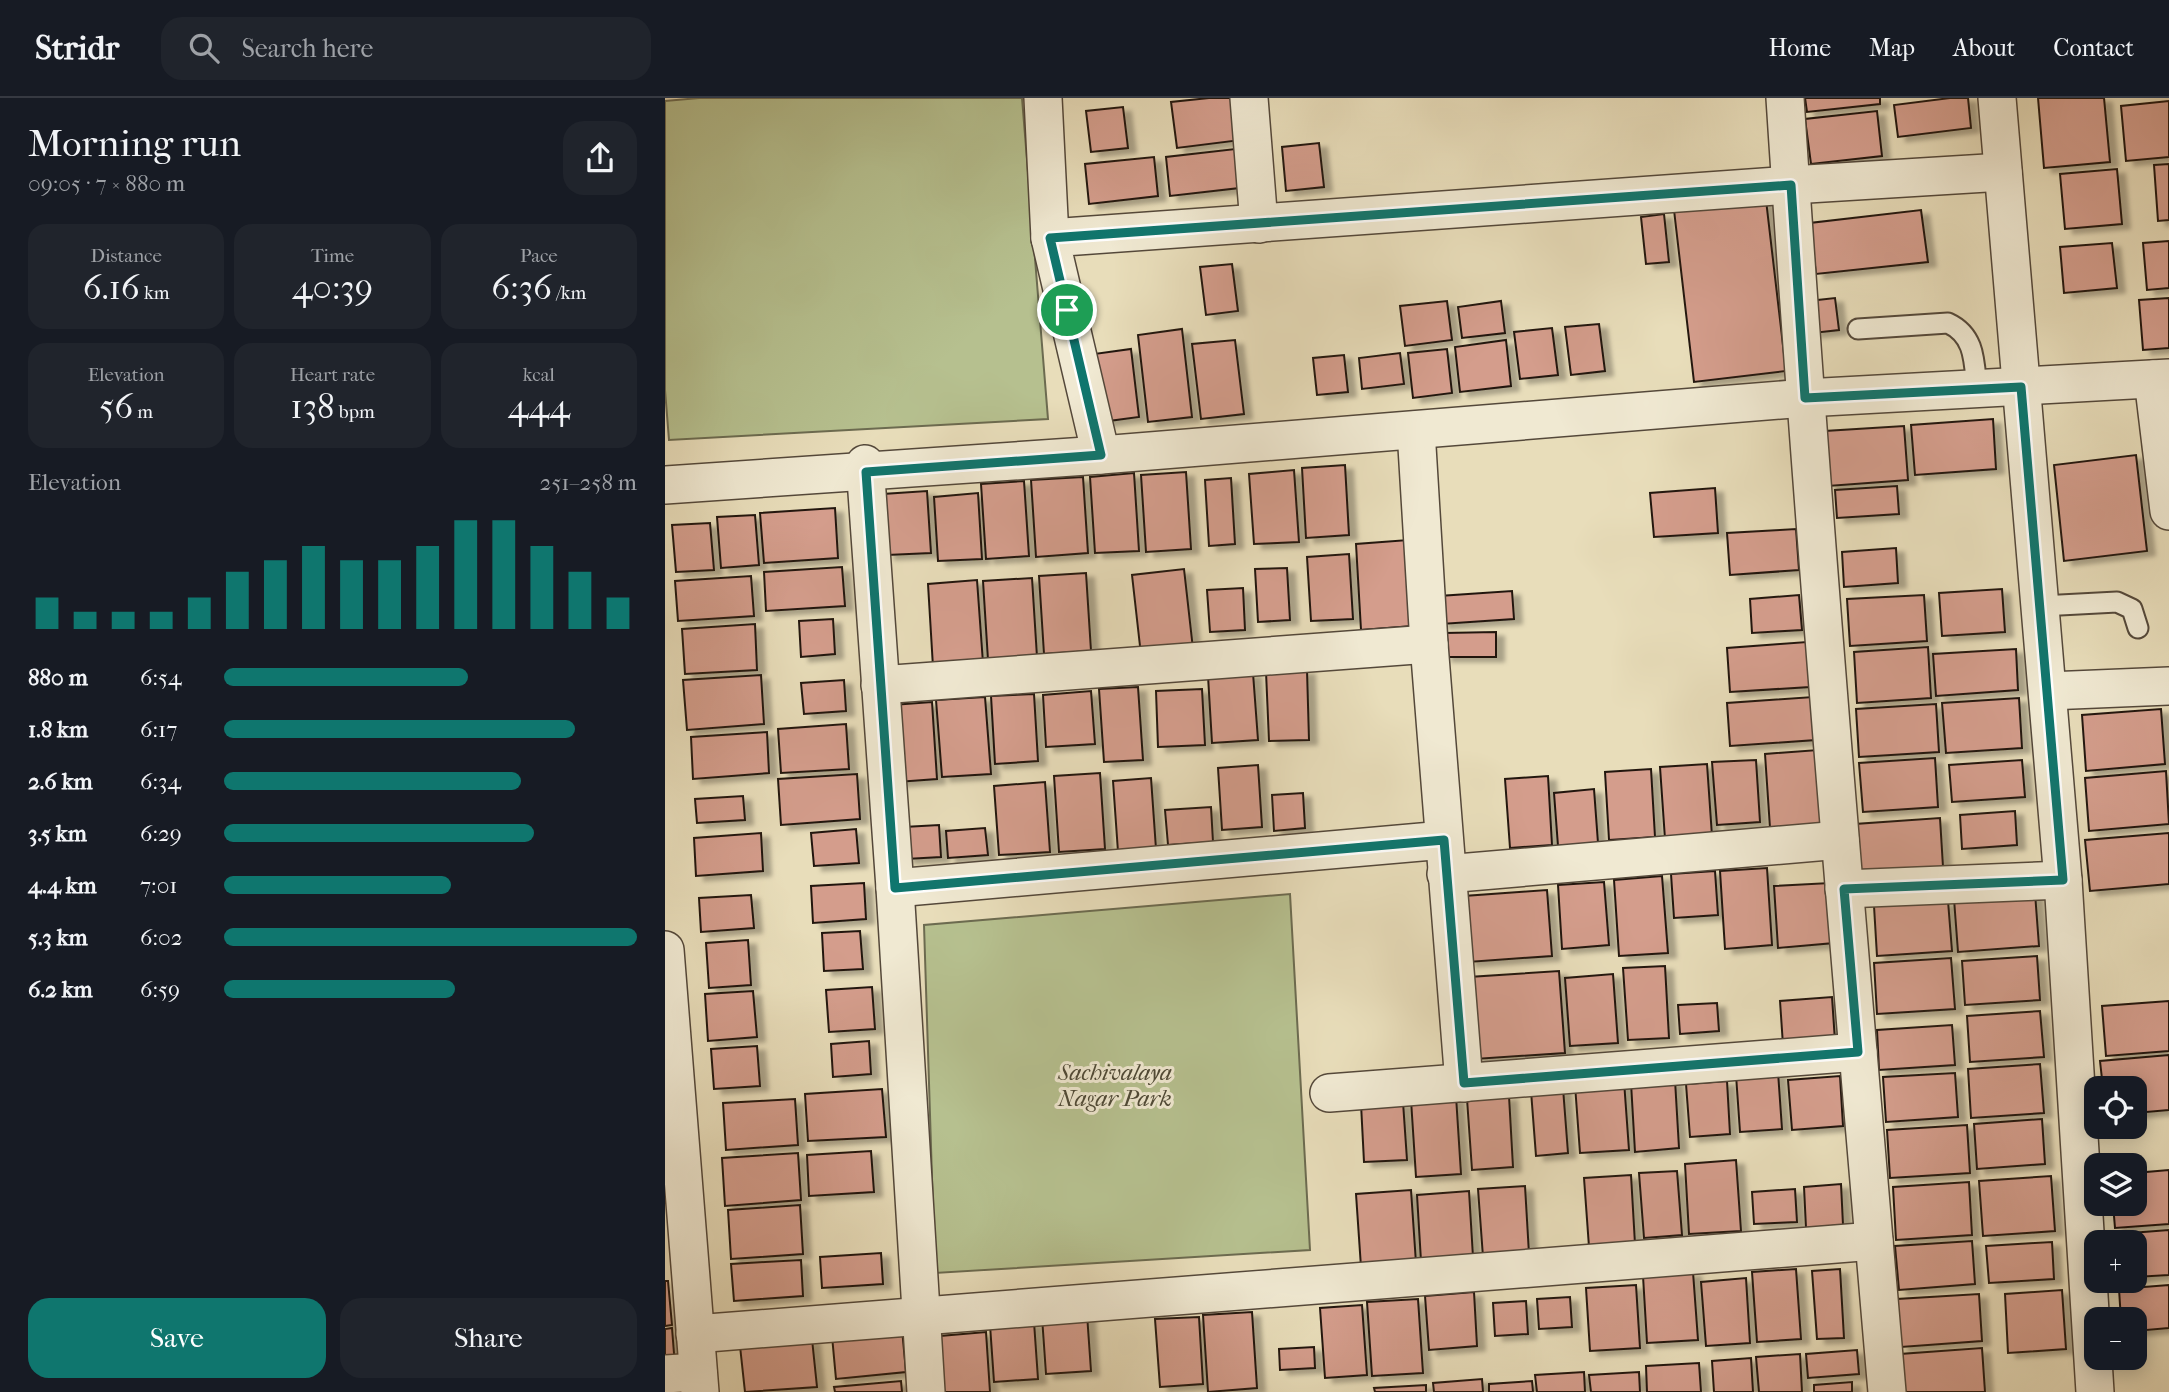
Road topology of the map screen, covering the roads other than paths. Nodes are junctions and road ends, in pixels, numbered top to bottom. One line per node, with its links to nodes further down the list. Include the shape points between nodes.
1 (1043, 98): 8 (street)
2 (1249, 98): 7 (street)
3 (1785, 98): 6 (street)
4 (1997, 98): 5 (street)
5 (2003, 172): 6 (street); 11 (street)
6 (1791, 185): 7 (street); 13 (street)
7 (1259, 224): 8 (street)
8 (1050, 238): 15 (street)
9 (1858, 329): 12 (lane, via 1948,323 1961,329 1969,342)
10 (2161, 379): 11 (street); 18 (street)
11 (2021, 387): 12 (street); 19 (street)
12 (1977, 390): 13 (street)
13 (1805, 398): 14 (street); 25 (street)
14 (1416, 430): 15 (street); 21 (street)
15 (1101, 455): 16 (street)
16 (865, 468): 17 (street); 22 (street)
17 (665, 485)
18 (2169, 511)
19 (2041, 607): 20 (lane, via 2117,602 2132,609); 24 (street)
20 (2138, 628)
21 (1429, 644): 22 (street); 26 (street)
22 (880, 685): 28 (street)
23 (2169, 686): 24 (street)
24 (2048, 691): 27 (street)
25 (1840, 840): 26 (street); 29 (street)
26 (1445, 857): 28 (street); 33 (street)
27 (2063, 880): 29 (street); 41 (street)
28 (895, 888): 36 (street)
29 (1844, 889): 32 (street)
30 (665, 950): 31 (street)
31 (667, 1014): 37 (street)
32 (1858, 1052): 33 (street); 35 (street)
33 (1464, 1083): 34 (street)
34 (1329, 1093)
35 (1874, 1241): 36 (street); 40 (street)
36 (921, 1316): 37 (street); 39 (street)
37 (695, 1334): 38 (street)
38 (688, 1379)
39 (926, 1392)
40 (1887, 1392)
41 (2095, 1392)

